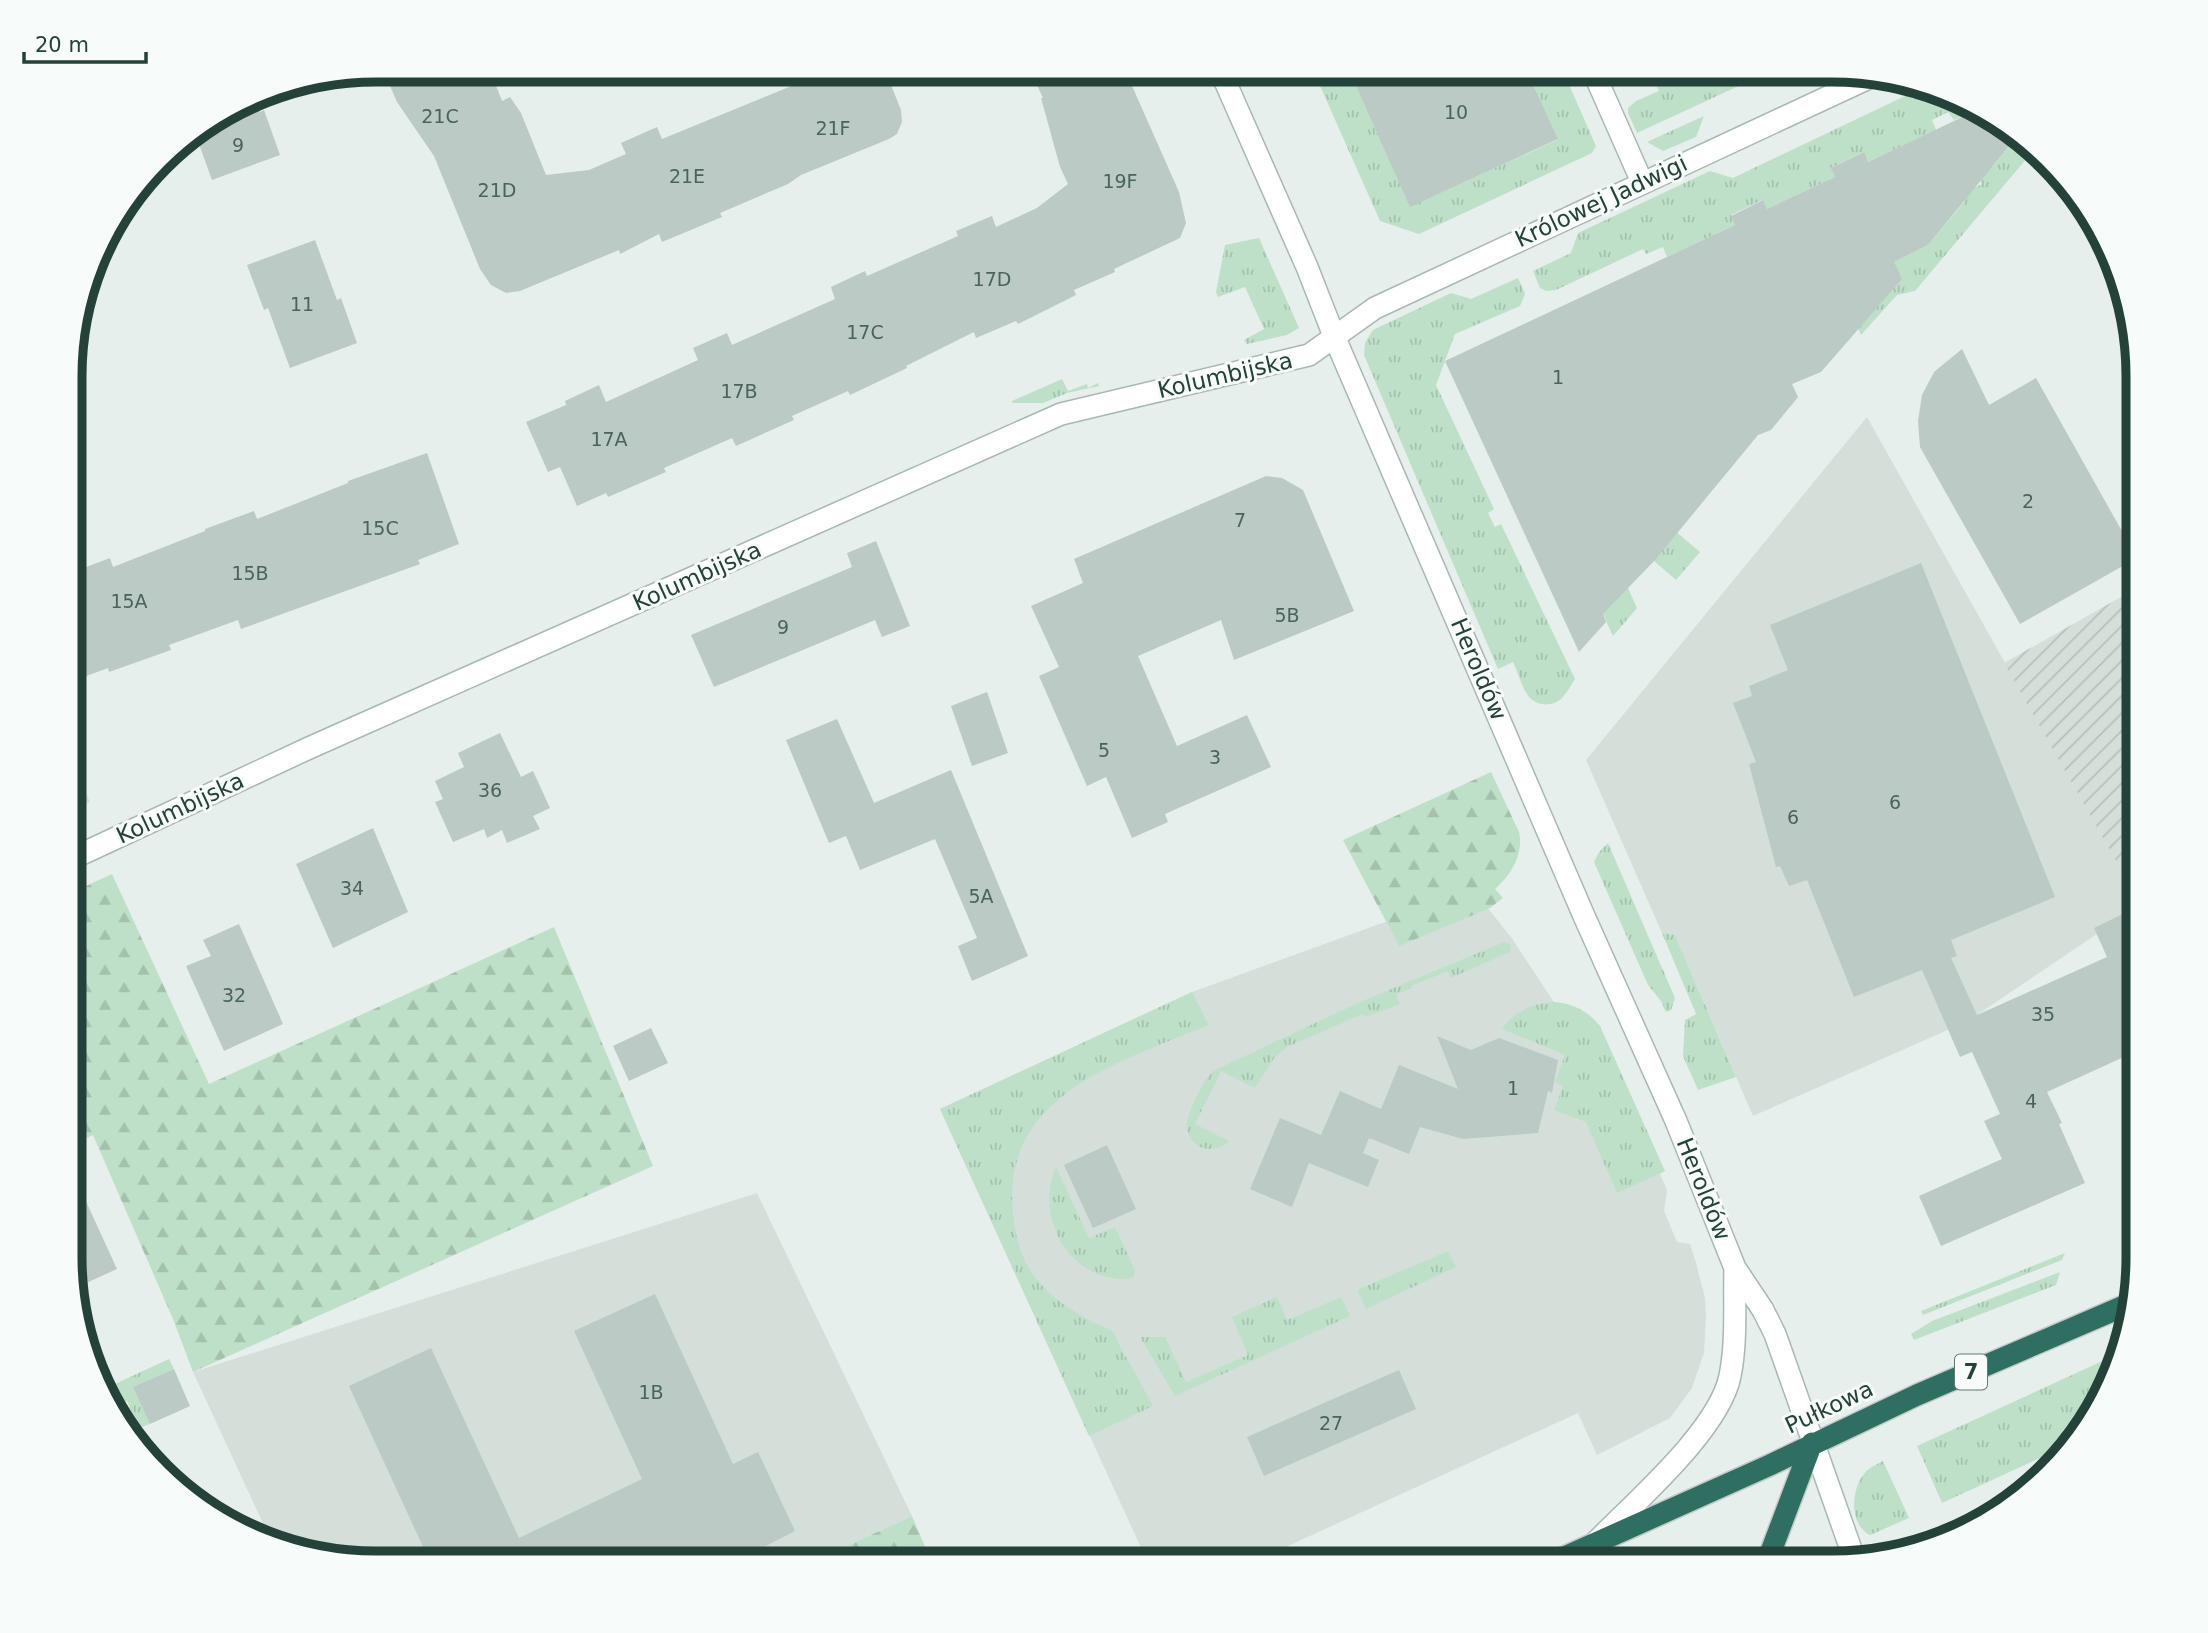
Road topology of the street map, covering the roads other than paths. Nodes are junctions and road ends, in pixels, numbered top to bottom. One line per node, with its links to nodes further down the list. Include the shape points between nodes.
1 (1225, 82): 5 (street, Heroldów)
2 (1598, 82): 4 (street)
3 (1856, 84): 4 (street, Królowej Jadwigi)
4 (1642, 182): 5 (street, Królowej Jadwigi, via 1375,308)
5 (1334, 336): 6 (street, Kolumbijska, via 1309,355 1288,362 1062,414 309,748); 7 (street, Heroldów, via 1676,1121)
6 (82, 854)
7 (1735, 1268): 9 (street, Heroldów, via 1775,1334); 10 (street, Heroldów, via 1733,1350 1721,1401 1685,1453)
8 (2121, 1307): 9 (highway, Pułkowa / 7)
9 (1812, 1443): 10 (highway, Pułkowa / 7); 11 (street, Heroldów); 13 (highway)
10 (1595, 1543): 12 (highway, Pułkowa / 7)
11 (1851, 1550)
12 (1577, 1551)
13 (1771, 1551)

